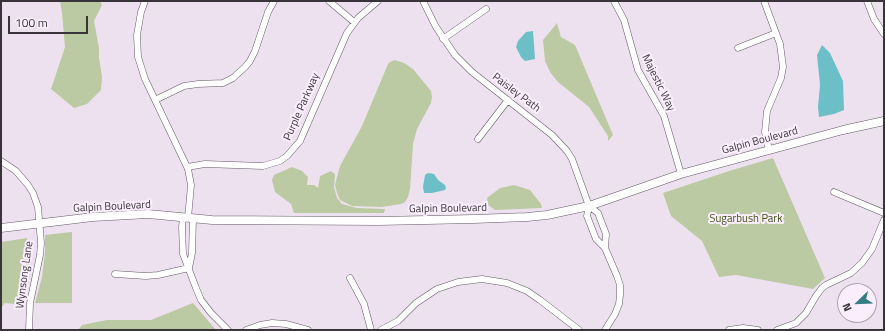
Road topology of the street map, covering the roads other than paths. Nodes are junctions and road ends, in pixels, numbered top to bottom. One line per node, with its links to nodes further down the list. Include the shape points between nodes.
1 (145, 1): 15 (street, via 138,25 136,46 141,67)
2 (274, 1): 15 (street, via 255,51 235,81 184,86)
3 (329, 1): 10 (street)
4 (378, 1): 10 (street, Purple Parkway)
5 (423, 1): 13 (street, Paisley Path)
6 (614, 1): 22 (street, Majestic Way, via 624,20 638,70 664,116)
7 (764, 1): 11 (street)
8 (867, 1): 12 (street, via 874,19)
9 (486, 9): 13 (street)
10 (354, 22): 21 (street, Purple Parkway, via 339,50 300,141 287,156 263,166 205,164)
11 (776, 33): 14 (street); 19 (street, via 783,66 781,78 766,111 765,132)
12 (884, 34)
13 (443, 39): 16 (street, Paisley Path, via 464,64)
14 (738, 48)
15 (155, 100): 21 (street)
16 (508, 100): 18 (street); 24 (street, Paisley Path, via 556,138 567,151 578,172)
17 (884, 121): 19 (street, Galpin Boulevard)
18 (478, 139)
19 (769, 150): 22 (street, Galpin Boulevard)
20 (1, 162): 28 (street, Wynsong Lane, via 28,184 36,200)
21 (187, 167): 26 (street, via 191,185)
22 (681, 174): 24 (street, Galpin Boulevard)
23 (834, 192): 25 (street)
24 (590, 206): 26 (street, Galpin Boulevard, via 547,215 474,219 351,221); 30 (street, via 598,213 606,234); 30 (street, via 588,216 592,228 596,239)
25 (884, 213)
26 (188, 218): 28 (street, Galpin Boulevard, via 148,214); 31 (street, via 192,253); 31 (street, via 182,227 183,254)
27 (884, 220): 34 (street, via 872,249 862,263 851,273 822,288 806,313)
28 (39, 223): 29 (street, Galpin Boulevard); 35 (street, Wynsong Lane, via 40,255 30,304)
29 (1, 228)
30 (605, 248): 42 (street, via 617,276 620,295 615,314)
31 (189, 268): 32 (street, via 146,276); 36 (street, via 202,300)
32 (115, 274)
33 (350, 278): 39 (street, via 364,304)
34 (792, 328): 45 (street)
35 (29, 330)
36 (228, 330)
37 (246, 330): 38 (street, via 272,323)
38 (308, 330)
39 (371, 330)
40 (381, 330): 41 (street, via 398,321 416,303 437,289 458,282 482,279 506,283 527,291)
41 (579, 330)
42 (605, 330)
43 (729, 330): 44 (street)
44 (758, 330)
45 (777, 330)

